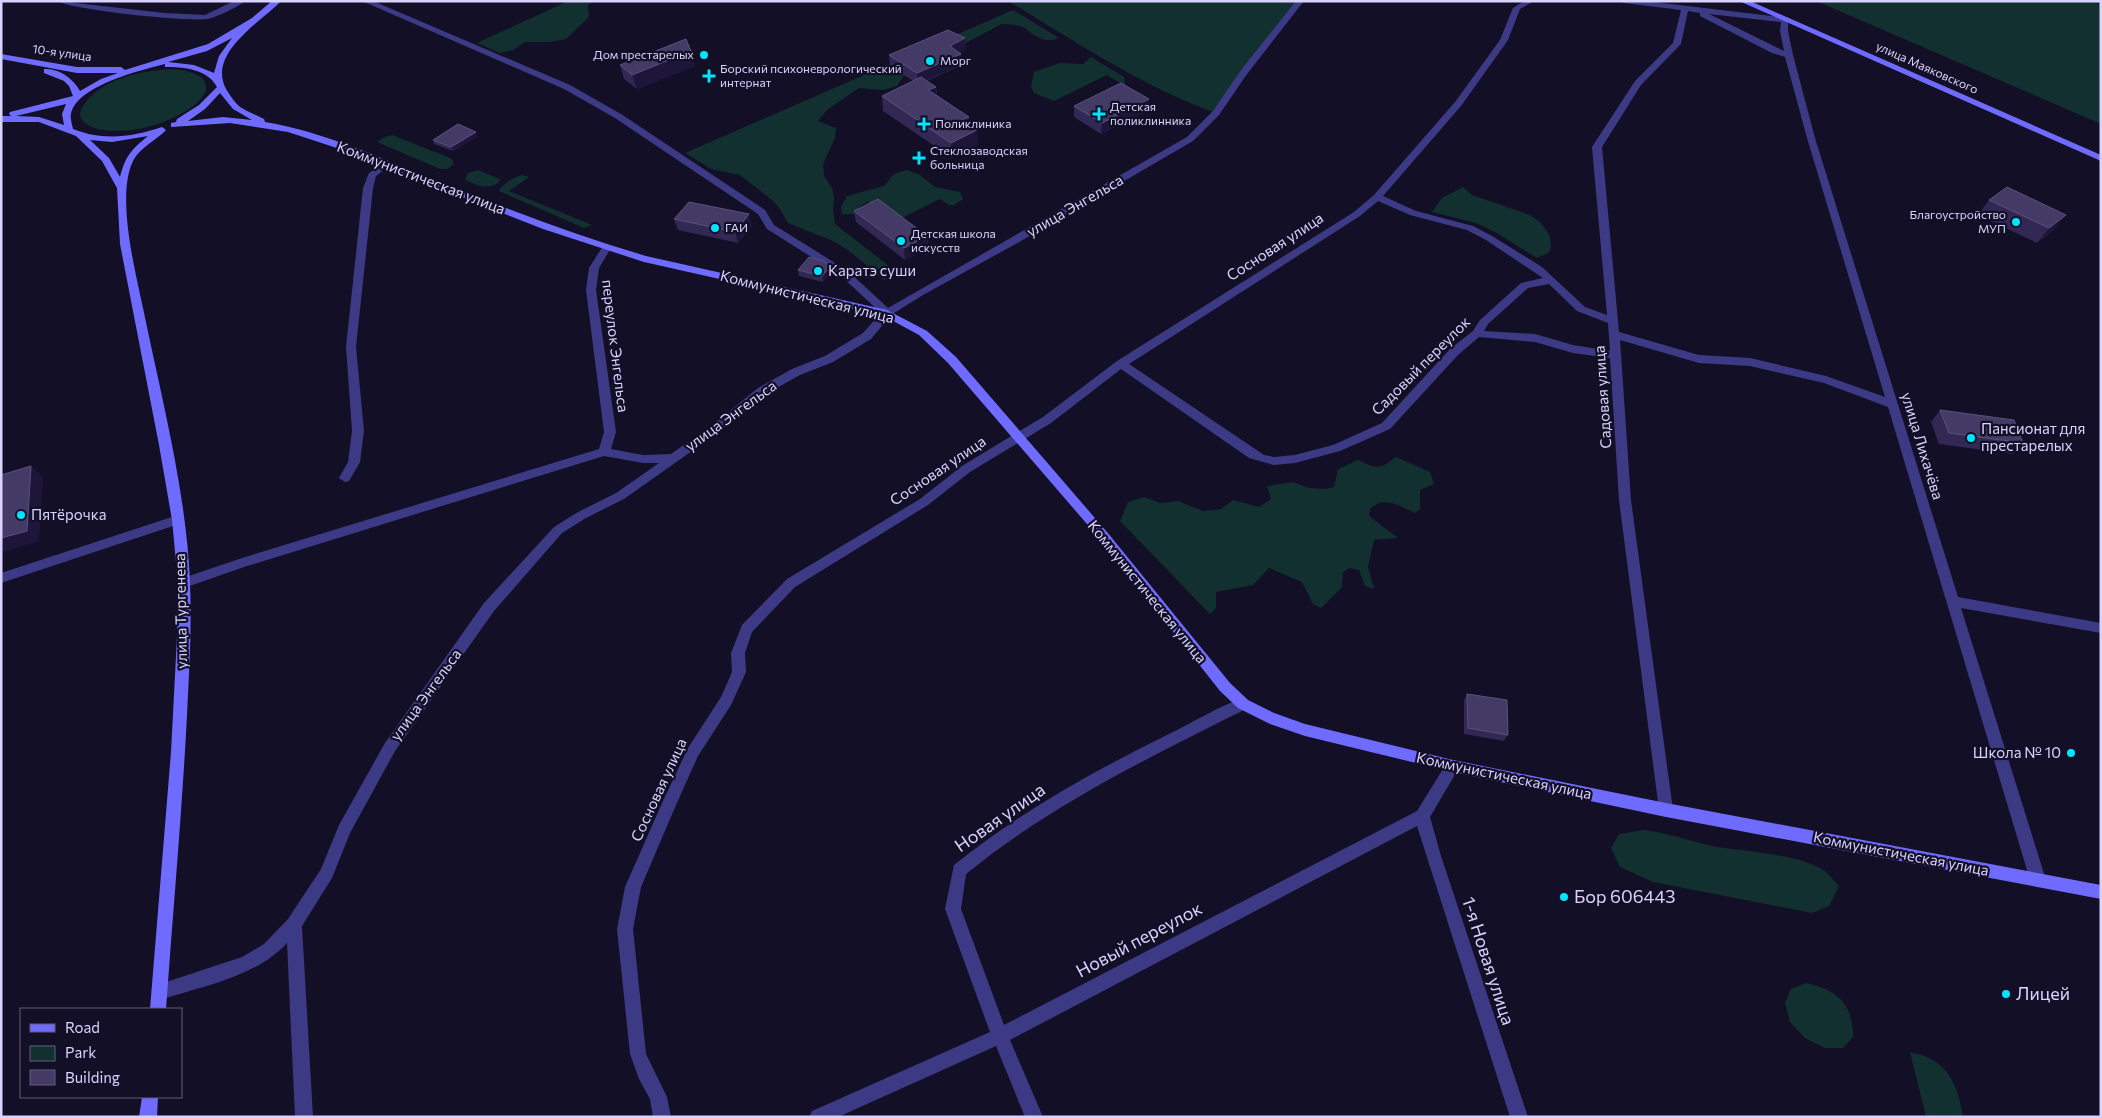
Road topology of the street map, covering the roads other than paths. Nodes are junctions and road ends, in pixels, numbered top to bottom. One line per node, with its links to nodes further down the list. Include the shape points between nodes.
1 (62, 1): 2 (street, via 154,14 206,17)
2 (241, 1)
3 (277, 1): 11 (street)
4 (366, 1): 34 (street, via 559,84 618,116 762,212 770,227 844,273)
5 (1300, 1): 34 (street, улица Энгельса, via 1216,113 1190,139)
6 (1530, 1): 31 (street, Сосновая улица, via 1517,8 1504,40 1458,104)
7 (1624, 1): 9 (street)
8 (1743, 1): 12 (street, улица Маяковского)
9 (1667, 4): 10 (street)
10 (1691, 10): 12 (street); 13 (street); 35 (street, Садовая улица, via 1677,44 1638,83 1597,147)
11 (257, 18): 16 (street, via 203,50); 18 (street, via 222,55)
12 (1785, 20): 13 (street, улица Лихачёва); 28 (street, улица Маяковского)
13 (1789, 55): 40 (street, улица Лихачёва, via 1811,138)
14 (1, 56): 15 (street, 10-я улица)
15 (17, 59): 17 (street, 10-я улица, via 77,70); 20 (street, 10-я улица, via 66,78 74,85)
16 (154, 65): 17 (street); 18 (street, via 182,64 205,69)
17 (134, 70): 20 (street, via 111,77)
18 (217, 79): 19 (street)
19 (220, 88): 23 (street, via 197,113); 24 (street, Коммунистическая улица, via 238,109)
20 (75, 98): 21 (street); 25 (street, via 66,113)
21 (1, 115)
22 (1, 120): 25 (street, улица Тургенева, via 42,120)
23 (174, 125): 24 (street, Коммунистическая улица, via 217,120); 26 (street)
24 (272, 126): 29 (street, Коммунистическая улица, via 350,149)
25 (69, 129): 27 (street, улица Тургенева)
26 (162, 130): 27 (street, via 100,140); 30 (street, улица Тургенева, via 129,160)
27 (79, 136): 30 (street, улица Тургенева, via 106,160)
28 (2101, 158)
29 (387, 164): 32 (street, Коммунистическая улица, via 567,236); 44 (street, via 372,174 368,188 351,347 358,430 354,462)
30 (122, 188): 45 (street, улица Тургенева, via 124,244)
31 (1377, 197): 33 (street, via 1413,213 1470,228); 39 (street, Сосновая улица, via 1357,214)
32 (606, 248): 34 (street, Коммунистическая улица); 42 (street, переулок Энгельса, via 595,262 591,274 610,432)
33 (1551, 280): 35 (street, via 1581,309); 36 (street, Садовый переулок, via 1525,285 1484,322)
34 (887, 313): 41 (street, Коммунистическая улица, via 923,333 952,360); 43 (street, улица Энгельса, via 868,336 762,391)
35 (1612, 321): 37 (street, Садовая улица)
36 (1477, 334): 38 (street, via 1535,338); 39 (street, Садовый переулок, via 1454,352 1386,426 1336,448 1296,459 1274,461 1253,454)
37 (1614, 334): 38 (street, Садовая улица); 40 (street, via 1699,359 1750,362 1826,380)
38 (1615, 356): 52 (street, Садовая улица, via 1626,500)
39 (1122, 364): 41 (street, Сосновая улица)
40 (1894, 405): 48 (street, улица Лихачёва)
41 (1018, 438): 50 (street, Коммунистическая улица, via 1138,577 1205,664); 63 (street, Сосновая улица, via 966,469 924,502 791,583 747,629 738,652 739,672 726,701 692,752 669,803 633,887 625,929 638,1054 658,1097)
42 (604, 452): 43 (street, via 643,459); 47 (street)
43 (672, 458): 56 (street, улица Энгельса, via 620,496 558,530 489,607 390,747 344,830 327,873)
44 (346, 478)
45 (178, 520): 46 (street); 47 (street, улица Тургенева)
46 (1, 578)
47 (184, 583): 57 (street, улица Тургенева, via 178,752)
48 (1954, 601): 49 (street); 54 (street, улица Лихачёва)
49 (2101, 628)
50 (1243, 704): 51 (street, Коммунистическая улица, via 1305,730); 59 (street, Новая улица, via 1073,790 982,849 959,870 953,910)
51 (1453, 766): 52 (street, Коммунистическая улица); 53 (street)
52 (1666, 810): 54 (street, Коммунистическая улица)
53 (1422, 816): 59 (street, Новый переулок); 66 (street, 1-я Новая улица)
54 (2038, 880): 55 (street, Коммунистическая улица)
55 (2101, 892)
56 (294, 924): 57 (street, улица Энгельса, via 270,950 246,964); 62 (street)
57 (160, 992): 58 (street, улица Тургенева)
58 (158, 1008)
59 (1000, 1036): 64 (street, Новый переулок); 65 (street, Новая улица)
60 (150, 1098): 61 (street)
61 (148, 1117)
62 (304, 1117)
63 (662, 1117)
64 (818, 1117)
65 (1034, 1117)
66 (1519, 1117)

